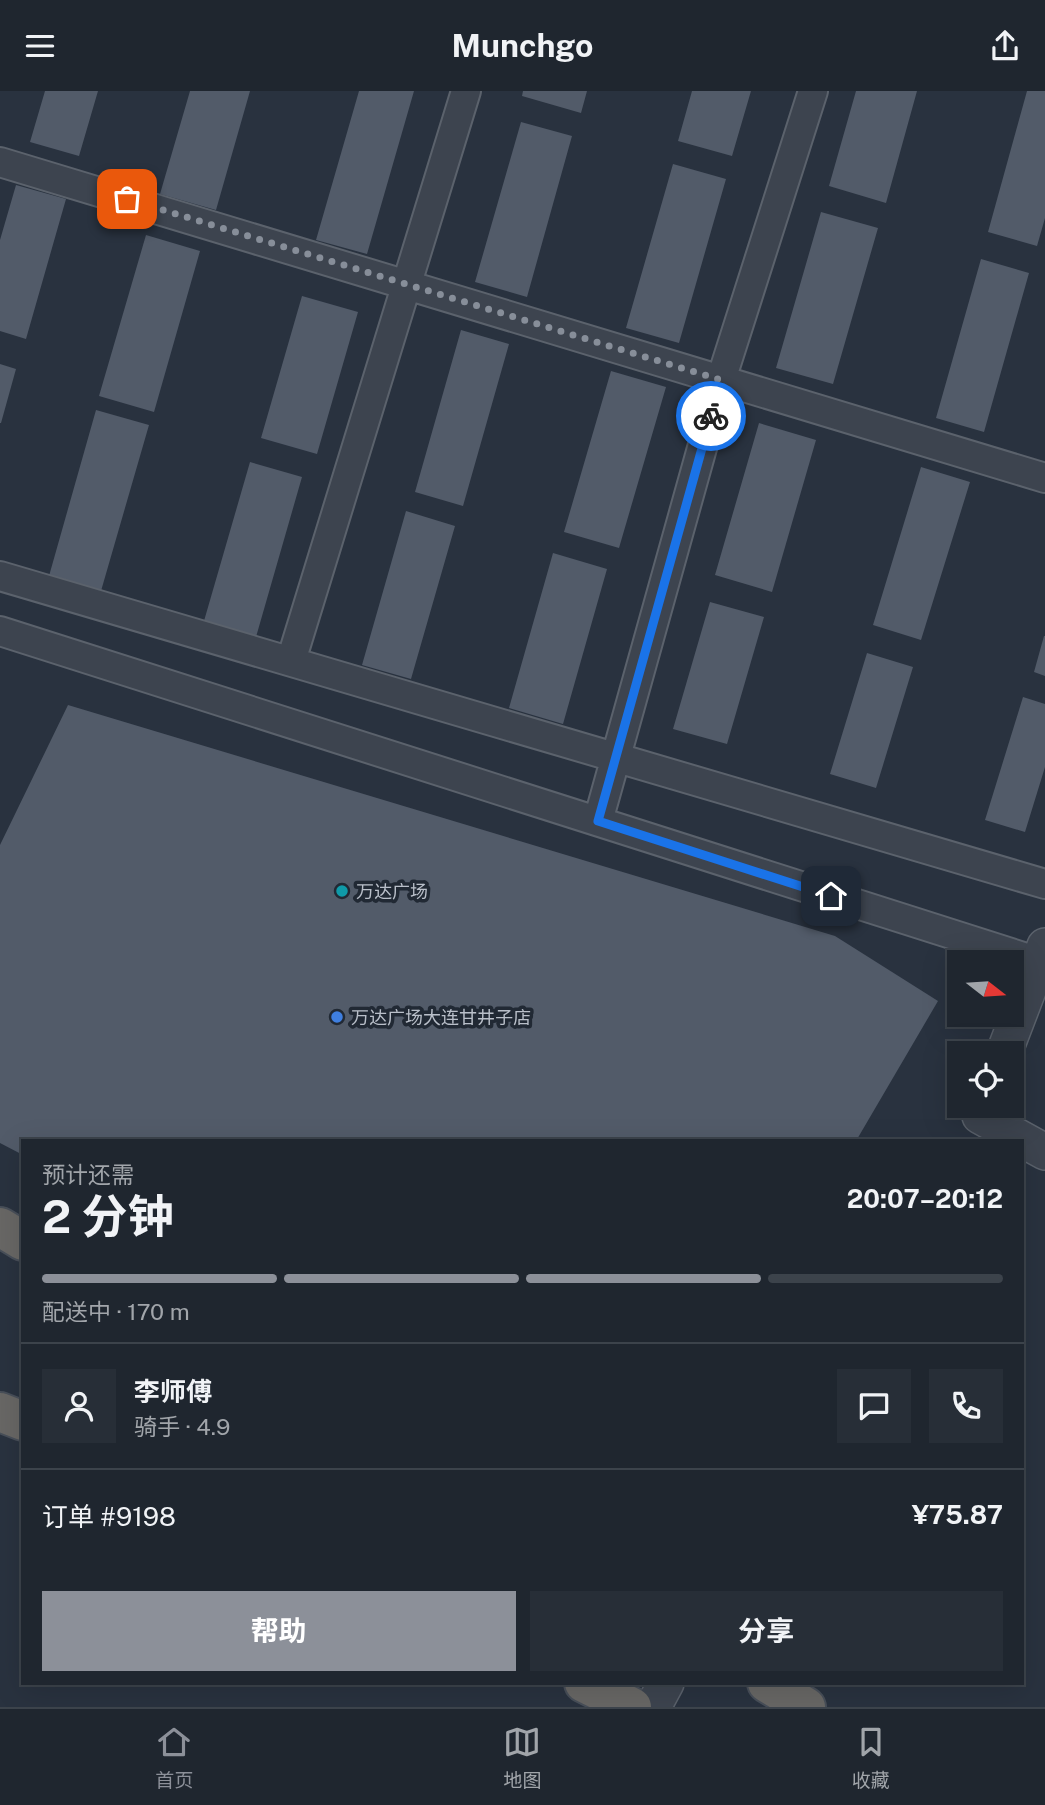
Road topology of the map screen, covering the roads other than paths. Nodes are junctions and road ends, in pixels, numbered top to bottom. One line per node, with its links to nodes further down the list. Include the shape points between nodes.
1 (466, 91): 4 (street)
2 (813, 91): 5 (street)
3 (0, 162): 4 (street)
4 (407, 283): 5 (street); 9 (street)
5 (721, 380): 6 (street); 10 (street)
6 (1045, 478)
7 (0, 576): 9 (street)
8 (0, 631): 11 (street)
9 (291, 661): 10 (street)
10 (616, 756): 11 (street); 12 (street)
11 (598, 821): 13 (street)
12 (1045, 884)
13 (1043, 954): 14 (street)
14 (1009, 1041)
15 (976, 1121): 16 (street)
16 (1016, 1139)
17 (1024, 1143): 18 (street)
18 (1045, 1152)
19 (0, 1227): 20 (highway)
20 (21, 1240)
21 (0, 1412): 22 (highway)
22 (21, 1420)
23 (588, 1685): 26 (highway)
24 (665, 1685): 27 (street)
25 (769, 1685): 28 (highway)
26 (632, 1707)
27 (653, 1707)
28 (806, 1707)

